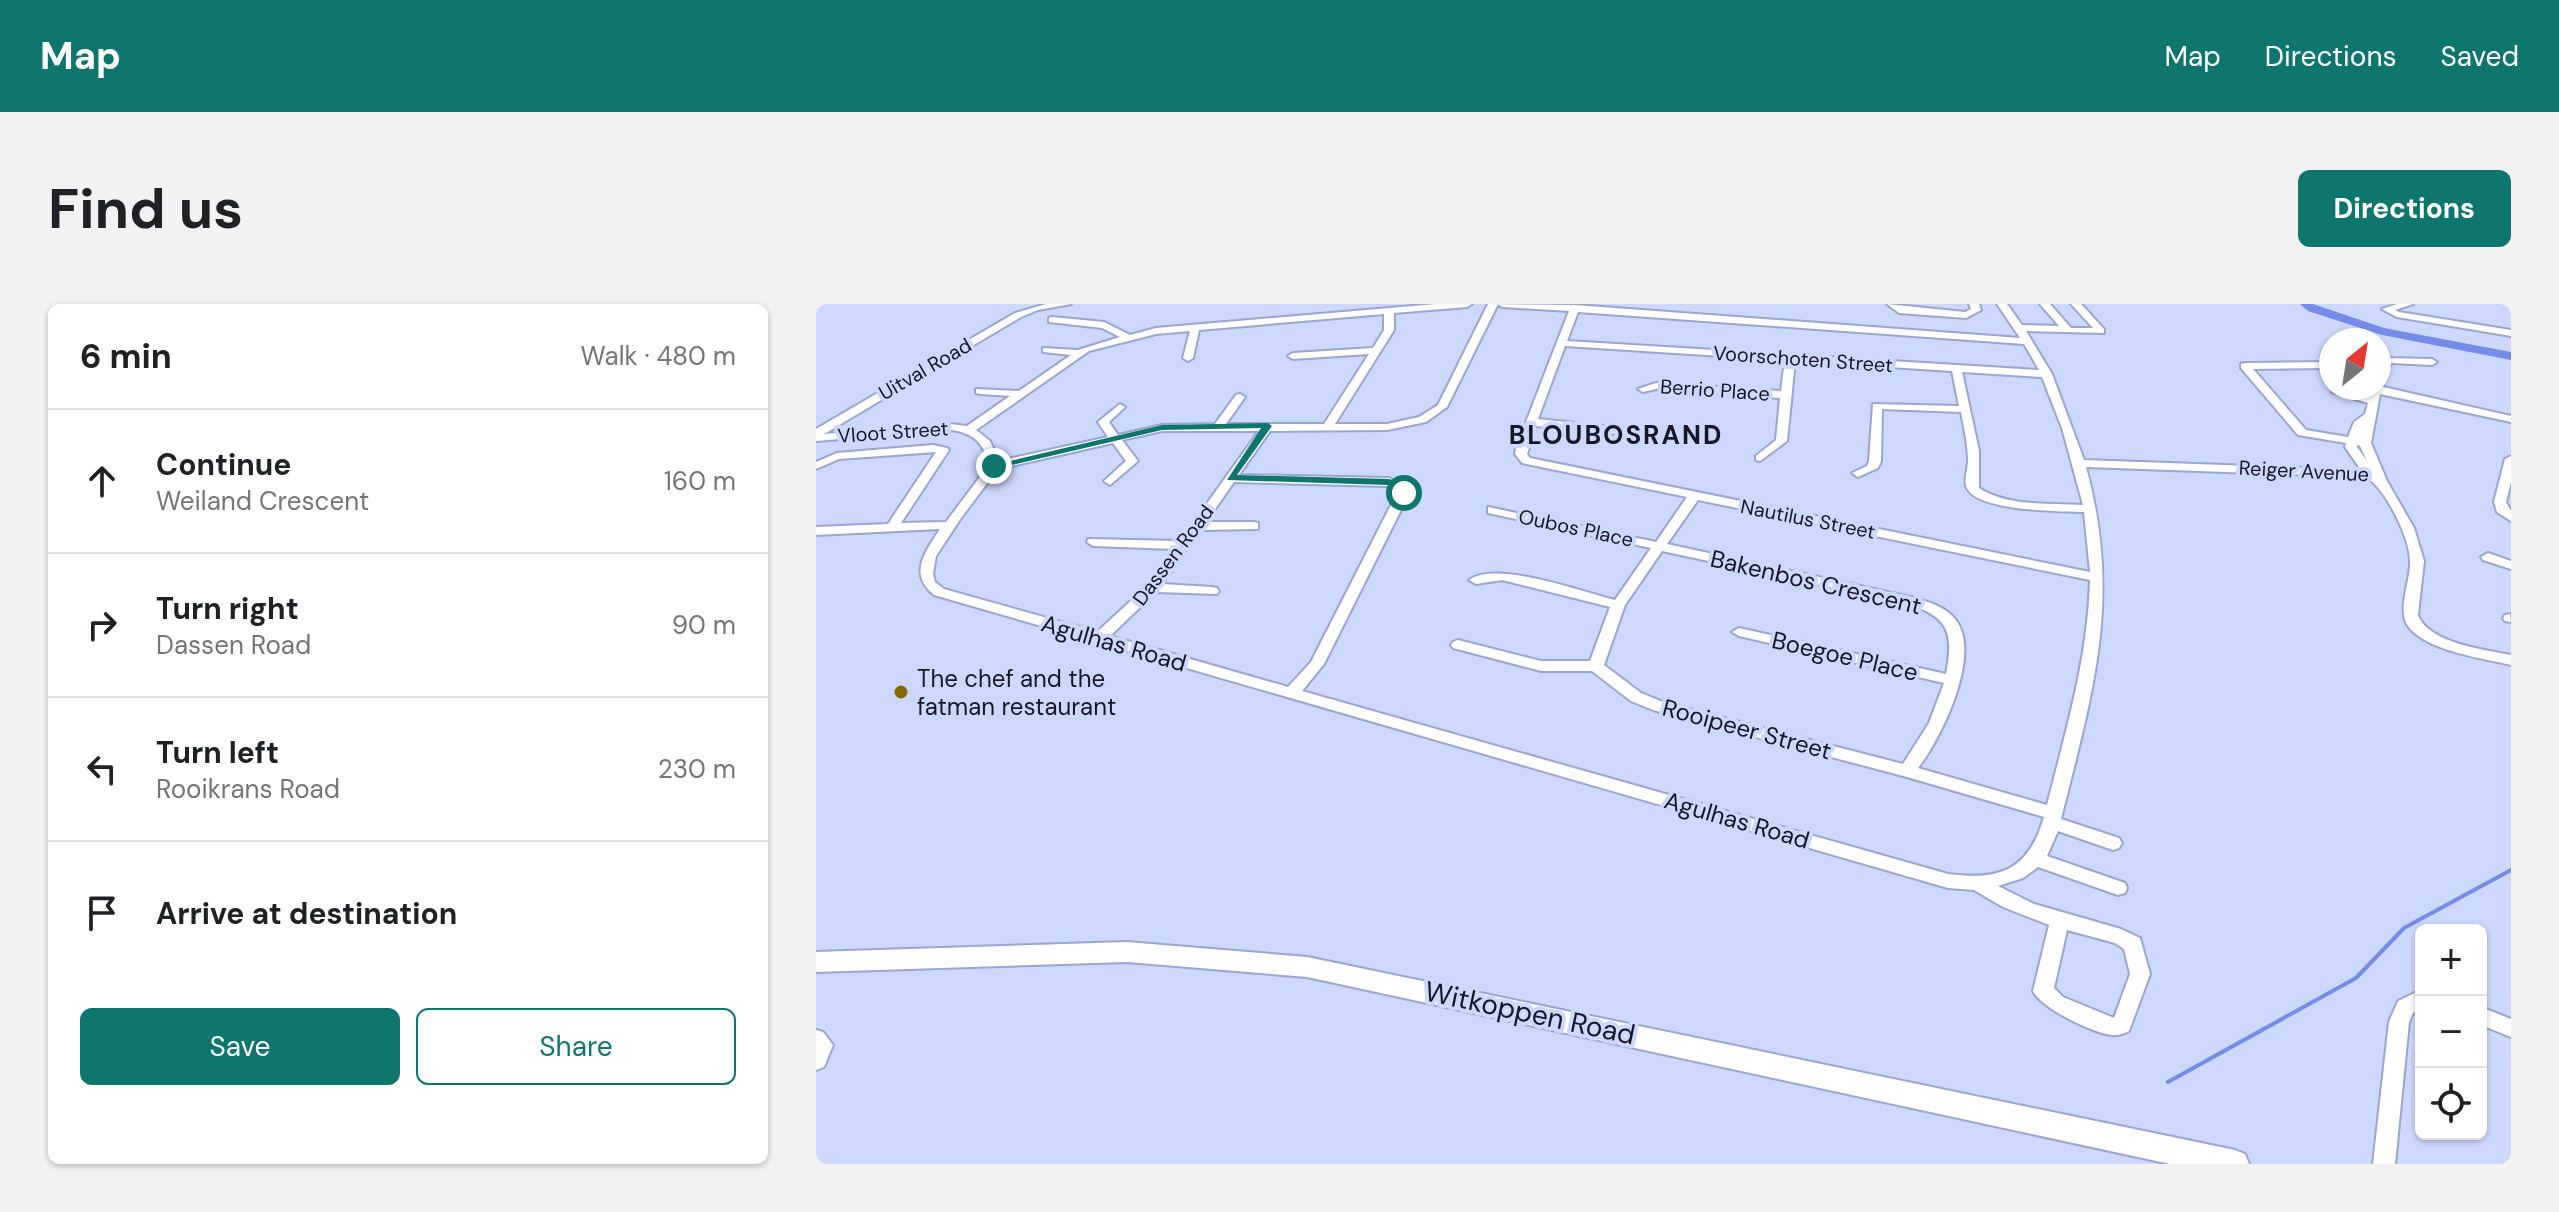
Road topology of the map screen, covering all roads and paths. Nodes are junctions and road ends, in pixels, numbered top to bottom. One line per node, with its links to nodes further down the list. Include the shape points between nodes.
1 (1066, 304): 12 (street, Uitval Road)
2 (1467, 304): 13 (street)
3 (1493, 304): 50 (street, via 1436,413 1398,426)
4 (1502, 304): 14 (street)
5 (1672, 304): 16 (street)
6 (1892, 304): 7 (street, via 1899,310 1966,315 1975,312)
7 (1974, 304)
8 (2002, 304): 21 (street)
9 (2045, 304): 19 (street, via 2067,326)
10 (2076, 304): 19 (street, via 2101,331)
11 (2408, 304): 20 (street, via 2387,309)
12 (1036, 306): 53 (street, Uitval Road)
13 (1402, 307): 15 (street)
14 (1575, 308): 16 (street); 23 (street)
15 (1389, 311): 18 (street); 25 (street, via 1389,330)
16 (1668, 315): 21 (street)
17 (1052, 320): 22 (street, via 1104,325)
18 (1195, 328): 22 (street); 28 (street)
19 (2062, 331): 21 (street)
20 (2511, 333)
21 (2025, 334): 34 (street)
22 (1127, 337): 26 (street)
23 (1560, 343): 29 (street, Voorschoten Street); 47 (street)
24 (1046, 350): 26 (street)
25 (1375, 351): 27 (street); 50 (street)
26 (1081, 353): 40 (street)
27 (1293, 356)
28 (1188, 358)
29 (1790, 359): 32 (street, Voorschoten Street); 41 (street)
30 (2432, 362): 35 (street)
31 (2319, 365): 55 (street, via 2245,366 2302,433)
32 (1957, 371): 34 (street, Voorschoten Street); 45 (street)
33 (2396, 373): 36 (street)
34 (2047, 374): 58 (street)
35 (2391, 374)
36 (2391, 374)
37 (2391, 381): 46 (street)
38 (1643, 389): 41 (street, Berrio Place)
39 (980, 391): 40 (street)
40 (1021, 394): 51 (street)
41 (1787, 395): 56 (street, via 1780,444)
42 (1240, 397): 48 (street)
43 (2373, 400): 55 (street)
44 (1120, 407): 54 (street, via 1103,422)
45 (1964, 409): 61 (street, via 1877,406 1875,461); 66 (street, via 1975,491 2025,504)
46 (2511, 419)
47 (1533, 422): 52 (street); 65 (street, Nautilus Street, via 1522,456 1536,464)
48 (1220, 425): 49 (street); 54 (street, via 1162,428)
49 (1268, 426): 50 (street); 63 (street, Dassen Road)
50 (1328, 426)
51 (970, 429): 53 (street, Vloot Street); 60 (street, via 994,457)
52 (1651, 434)
53 (816, 436)
54 (1113, 438): 60 (street); 64 (street, via 1132,461)
55 (2358, 442): 62 (street)
56 (1760, 458)
57 (2511, 459): 68 (street, via 2500,505)
58 (2078, 463): 62 (street, Reiger Avenue); 66 (street)
59 (816, 466): 70 (street, via 837,456 943,450)
60 (994, 466): 69 (street, Agulhas Road)
61 (1858, 473)
62 (2377, 477): 87 (street, via 2400,512 2416,555 2414,624 2438,643)
63 (1230, 478): 71 (street, Dassen Road); 90 (street, via 1389,482 1405,490 1317,664)
64 (1110, 481)
65 (1694, 496): 76 (street); 79 (street, Nautilus Street)
66 (2090, 509): 79 (street)
67 (1492, 510): 76 (street, Oubos Place)
68 (2511, 517)
69 (952, 525): 70 (street); 85 (street, Agulhas Road, via 926,566 932,588)
70 (893, 526): 73 (street)
71 (1197, 526): 72 (street); 75 (street, Dassen Road)
72 (1254, 526)
73 (816, 531)
74 (1093, 542): 75 (street)
75 (1182, 545): 81 (street, Dassen Road)
76 (1660, 546): 83 (street); 89 (street, Bakenbos Crescent, via 1930,607 1950,620 1956,633)
77 (2488, 556): 78 (street)
78 (2511, 565)
79 (2096, 577): 92 (street, via 2097,621 2087,680)
80 (1476, 580): 83 (street, via 1502,576)
81 (1153, 588): 82 (street); 85 (street, Dassen Road)
82 (1212, 591)
83 (1618, 605): 88 (street)
84 (1739, 632): 89 (street, Boegoe Place)
85 (1098, 639): 90 (street, Agulhas Road)
86 (1458, 645): 88 (street, via 1541,666)
87 (2511, 660)
88 (1596, 666): 91 (street, Rooipeer Street, via 1636,697 1658,706)
89 (1950, 680): 91 (street, Bakenbos Crescent, via 1935,731)
90 (1291, 693): 95 (street, Agulhas Road, via 1948,881)
91 (1907, 771): 92 (street, Rooipeer Street)
92 (2052, 818): 93 (street, Rooipeer Street); 94 (street)
93 (2113, 843)
94 (2036, 859): 95 (street, via 2014,873); 96 (street)
95 (1982, 881): 97 (street, via 1997,896)
96 (2118, 888)
97 (2060, 919): 97 (street, via 2133,944 2140,974 2122,1025 2113,1027 2056,1003 2043,991)
98 (816, 962): 104 (main road, Witkoppen Road, via 1127,952 1307,967)
99 (2413, 1003): 105 (street, via 2399,1022)
100 (2487, 1018): 101 (street)
101 (2511, 1028)
102 (816, 1039): 103 (street, via 822,1045)
103 (816, 1060)
104 (2235, 1164)
105 (2384, 1164)

